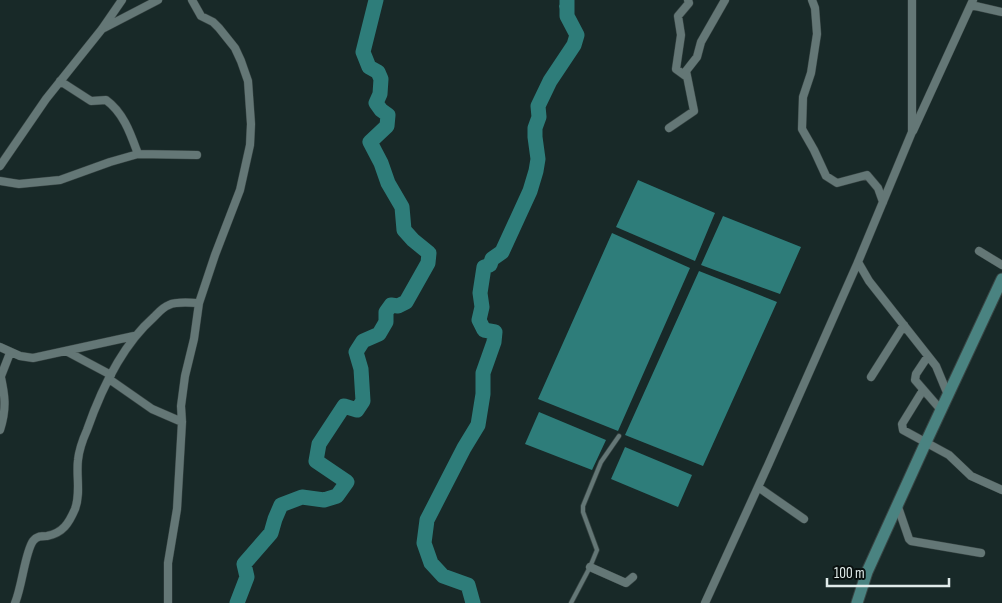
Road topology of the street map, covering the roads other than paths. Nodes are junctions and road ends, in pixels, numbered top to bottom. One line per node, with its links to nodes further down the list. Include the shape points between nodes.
1 (122, 0): 10 (street)
2 (158, 0): 10 (street)
3 (192, 0): 24 (street, via 201,16 212,22 230,41 242,61 248,81 251,124 240,190)
4 (688, 0): 11 (street, via 678,16 681,35 676,69)
5 (725, 0): 11 (street, via 701,42 697,57 686,71)
6 (812, 0): 19 (street, via 817,34 803,97 802,129 826,176 837,183 867,175 878,188)
7 (912, 0): 14 (street)
8 (972, 2): 9 (street); 14 (street)
9 (1002, 12)
10 (102, 29): 12 (street)
11 (688, 76): 13 (street, via 694,111)
12 (60, 81): 15 (street, via 91,101 106,100 113,105 129,130); 17 (street)
13 (669, 128)
14 (912, 132): 19 (street)
15 (138, 154): 16 (street); 18 (street, via 60,180 19,184)
16 (197, 155)
17 (0, 166)
18 (0, 181)
19 (883, 202): 21 (street)
20 (979, 251): 22 (street)
21 (858, 262): 25 (street); 41 (street)
22 (1002, 265)
23 (1002, 279): 35 (main road)
24 (199, 303): 26 (street, via 170,304); 37 (street, via 184,383)
25 (904, 325): 30 (street); 33 (street)
26 (134, 336): 28 (street); 32 (street)
27 (0, 347): 29 (street)
28 (66, 351): 29 (street, via 33,358); 32 (street)
29 (10, 353): 31 (street)
30 (928, 356): 34 (street, via 915,378); 35 (street, via 939,371)
31 (0, 374): 38 (street, via 6,400)
32 (110, 377): 37 (street, via 152,409); 48 (street, via 97,401 78,459 78,498 73,514 63,530 34,539)
33 (871, 377)
34 (923, 390): 36 (street); 40 (street, via 901,425 905,432)
35 (948, 395): 36 (main road)
36 (941, 410): 40 (main road)
37 (182, 422): 49 (street, via 177,509 168,563)
38 (0, 430)
39 (619, 436): 46 (lane, via 600,462 583,506 597,550)
40 (926, 442): 42 (street, via 953,458 970,476); 43 (main road)
41 (758, 487): 44 (street); 51 (street)
42 (1002, 490)
43 (898, 506): 45 (street, via 911,541); 52 (main road)
44 (804, 519)
45 (981, 553)
46 (590, 567): 47 (street, via 610,572 626,583); 50 (lane)
47 (633, 577)
48 (15, 603)
49 (168, 603)
50 (571, 603)
51 (705, 603)
52 (857, 603)

